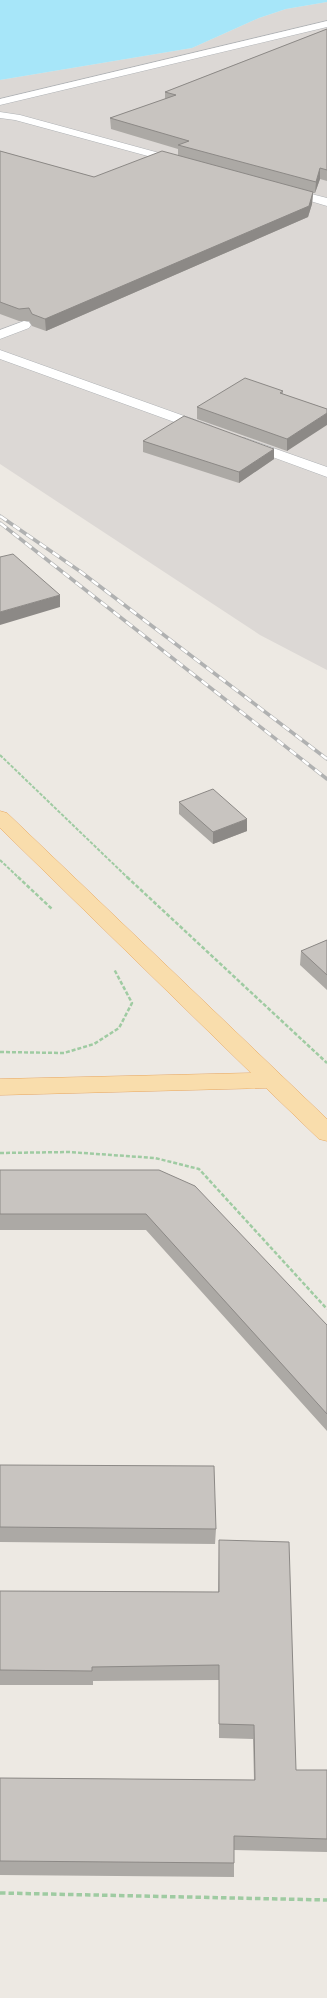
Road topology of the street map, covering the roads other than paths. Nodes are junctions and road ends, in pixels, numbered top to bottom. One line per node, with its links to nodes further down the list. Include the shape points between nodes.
1 (327, 24): 2 (street)
2 (0, 102)
3 (0, 115): 4 (street)
4 (190, 165)
5 (274, 187): 6 (street)
6 (327, 202)
7 (24, 325): 8 (street)
8 (0, 335)
9 (0, 354): 10 (street)
10 (327, 472)
11 (0, 817): 12 (main road)
12 (272, 1080): 13 (main road); 14 (main road)
13 (0, 1087)
14 (327, 1133)

